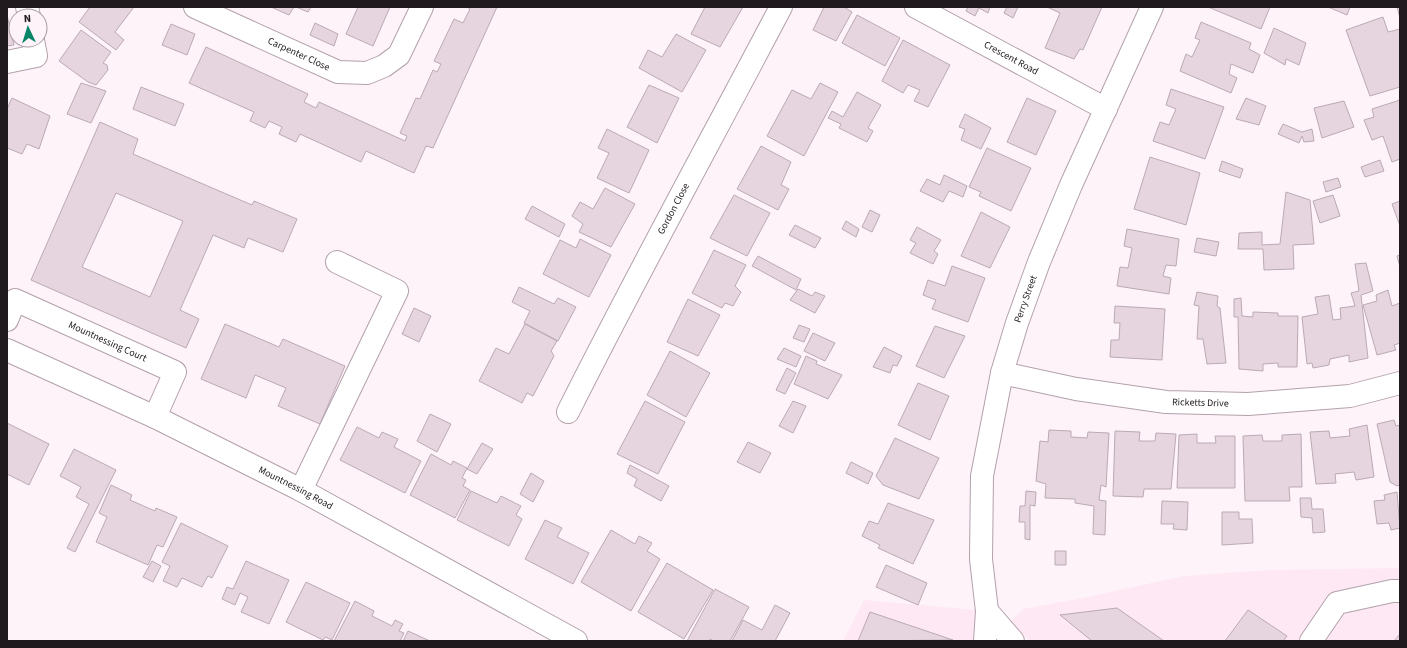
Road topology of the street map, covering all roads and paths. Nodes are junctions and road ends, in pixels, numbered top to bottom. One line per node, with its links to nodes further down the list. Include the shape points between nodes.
1 (195, 7): 2 (street, Carpenter Close, via 338,72 367,73 384,66 399,55)
2 (422, 7)
3 (781, 7): 14 (street, Gordon Close, via 621,306)
4 (916, 7): 8 (street, Crescent Road)
5 (1152, 7): 8 (street, Perry Street)
6 (34, 48): 7 (street, via 36,56)
7 (7, 62)
8 (1106, 110): 12 (street, Perry Street, via 1039,262)
9 (336, 262): 16 (street, via 397,291)
10 (7, 320): 15 (street, Mountnessing Court, via 15,300 175,372)
11 (7, 350): 15 (street, Mountnessing Road)
12 (1002, 373): 13 (street, Ricketts Drive, via 1076,389 1166,402 1248,404 1350,396); 18 (street, Perry Street, via 982,476 981,559)
13 (1400, 383)
14 (568, 412)
15 (156, 417): 16 (street, Mountnessing Road)
16 (301, 490): 19 (street, Mountnessing Road)
17 (1400, 591): 22 (street, via 1337,603)
18 (987, 611): 20 (street, Perry Street); 21 (street)
19 (576, 641)
20 (985, 641)
21 (1013, 641)
22 (1310, 641)

